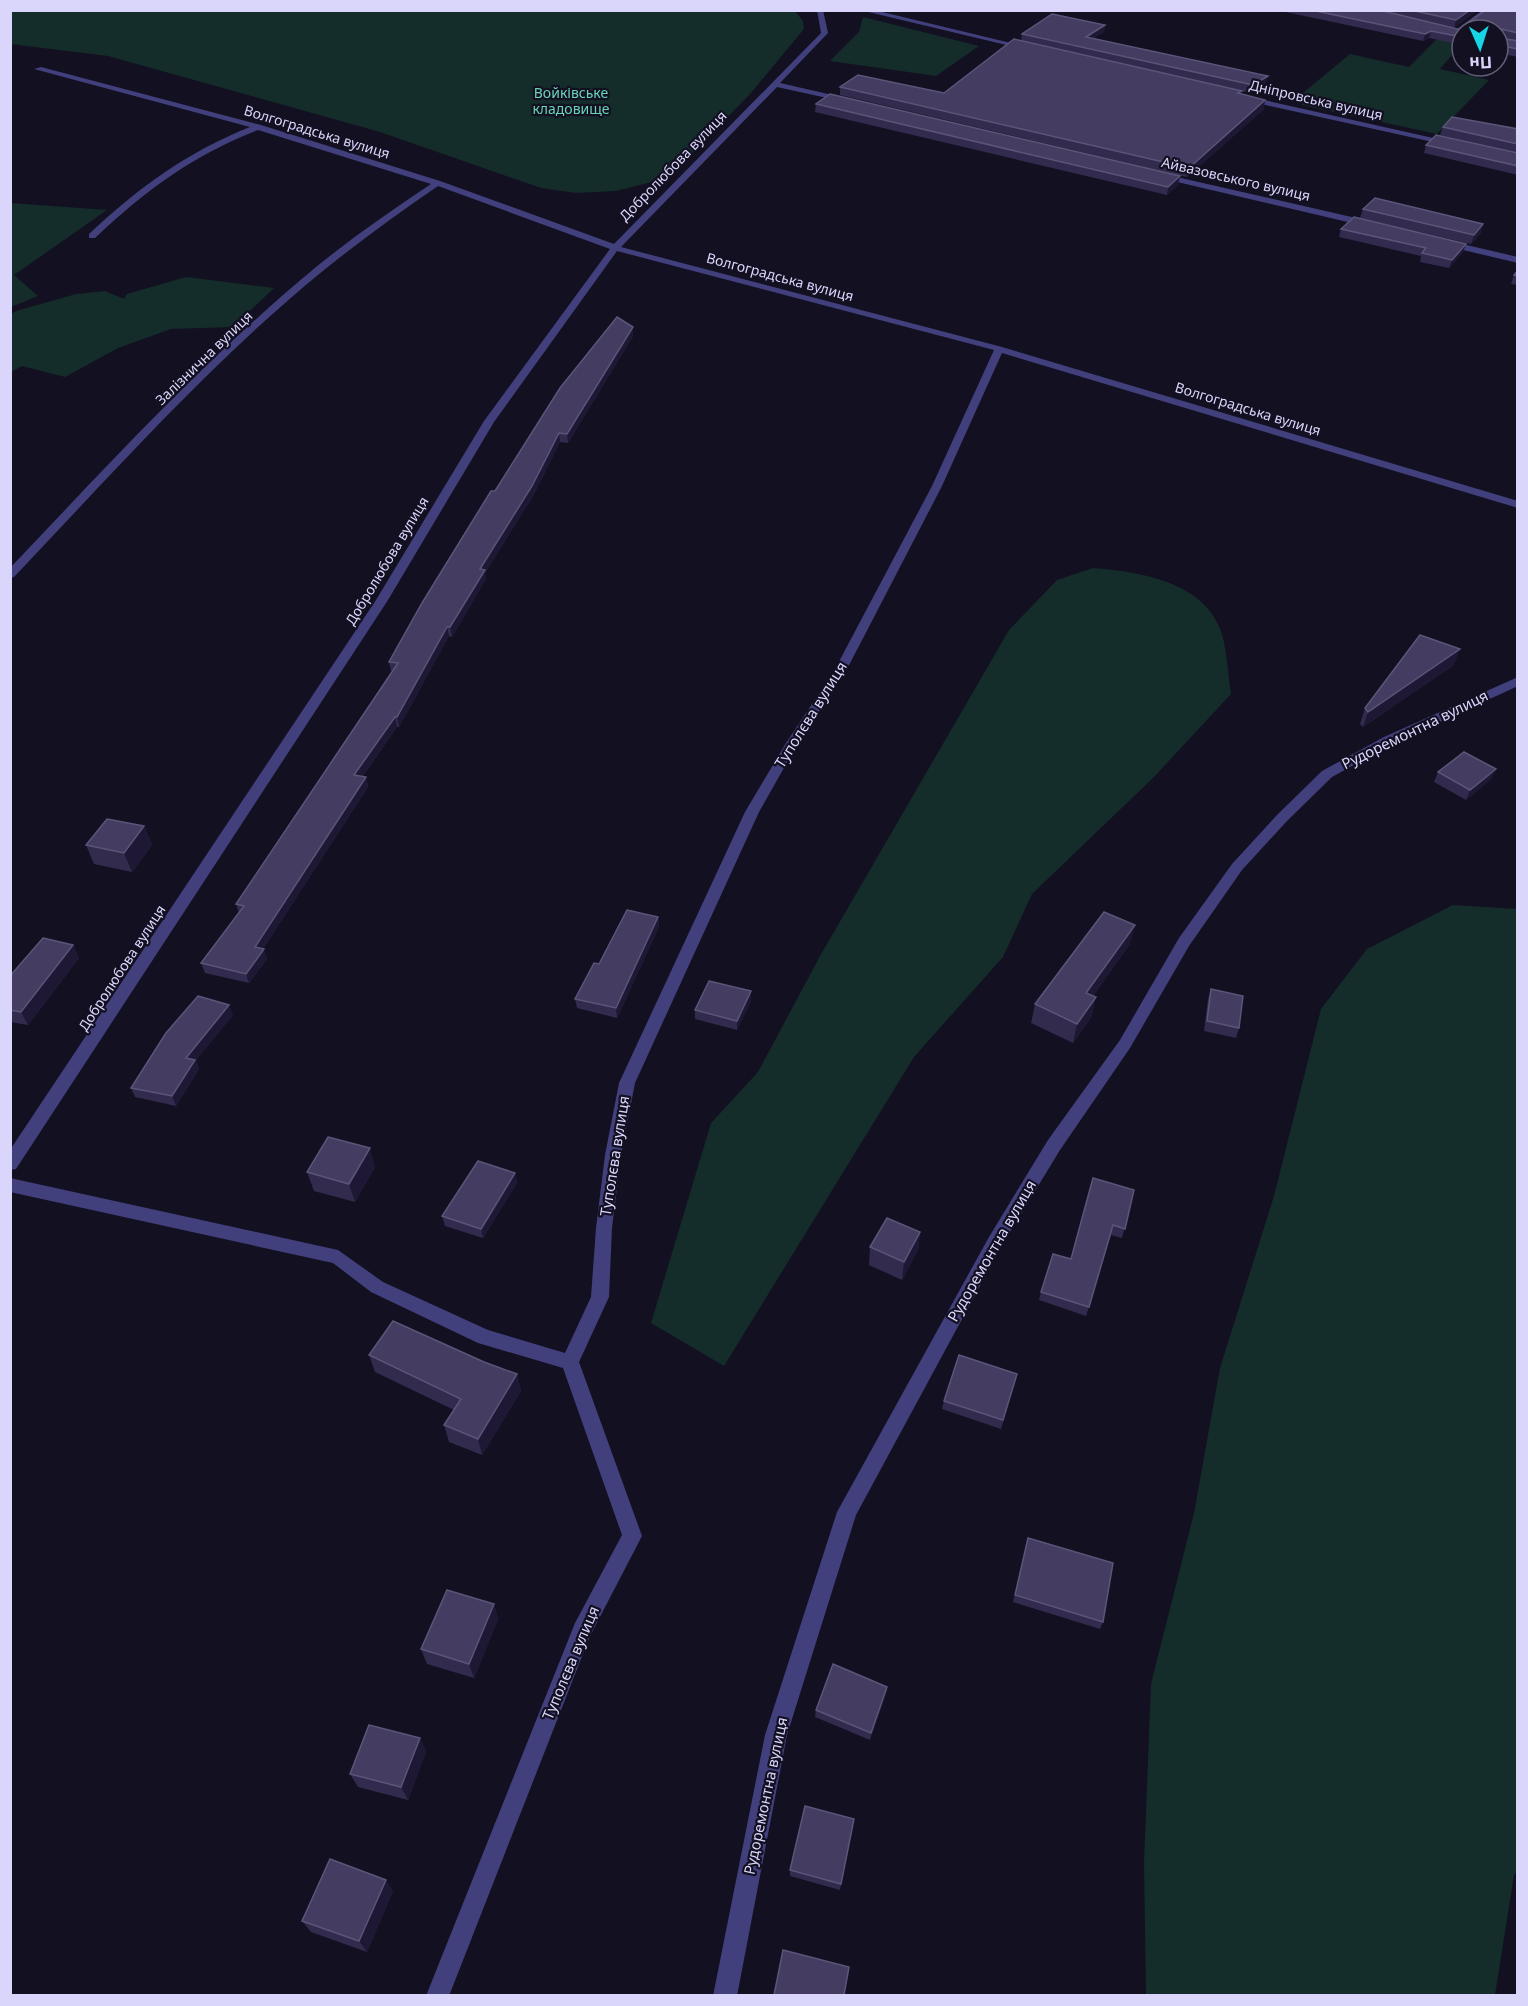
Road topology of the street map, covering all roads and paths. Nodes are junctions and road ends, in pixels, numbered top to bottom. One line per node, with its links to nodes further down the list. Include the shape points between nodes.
1 (820, 10): 7 (street, Добролюбова вулиця, via 825,33)
2 (863, 10): 5 (street)
3 (1445, 30): 4 (street)
4 (1450, 31)
5 (1035, 50)
6 (38, 69): 10 (street, Волгоградська вулиця)
7 (774, 84): 9 (street); 17 (street, Добролюбова вулиця)
8 (1242, 97): 11 (street, Дніпровська вулиця)
9 (855, 103)
10 (258, 127): 13 (street, Волгоградська вулиця); 15 (street, via 169,169)
11 (1460, 145)
12 (1152, 173): 14 (street, Айвазовського вулиця)
13 (437, 183): 17 (street, Волгоградська вулиця); 21 (street, Залізнична вулиця, via 385,216 312,275 222,357)
14 (1378, 226)
15 (92, 236)
16 (1436, 240): 18 (street)
17 (615, 248): 19 (street, Волгоградська вулиця); 23 (street, Добролюбова вулиця, via 489,421 382,600)
18 (1518, 260)
19 (999, 349): 20 (street, Волгоградська вулиця); 25 (street, Туполєва вулиця, via 937,486 840,670 752,812 627,1083 613,1155 600,1297)
20 (1518, 505)
21 (10, 575)
22 (1518, 681): 27 (street, Рудоремонтна вулиця, via 1389,740 1327,774 1282,818 1237,867 1184,942 1125,1044 1054,1145 995,1242 847,1512 776,1735)
23 (10, 1164)
24 (10, 1185): 25 (street, via 338,1257 377,1287 484,1337)
25 (570, 1362): 26 (street, Туполєва вулиця, via 632,1536 582,1630)
26 (437, 1995)
27 (725, 1995)

